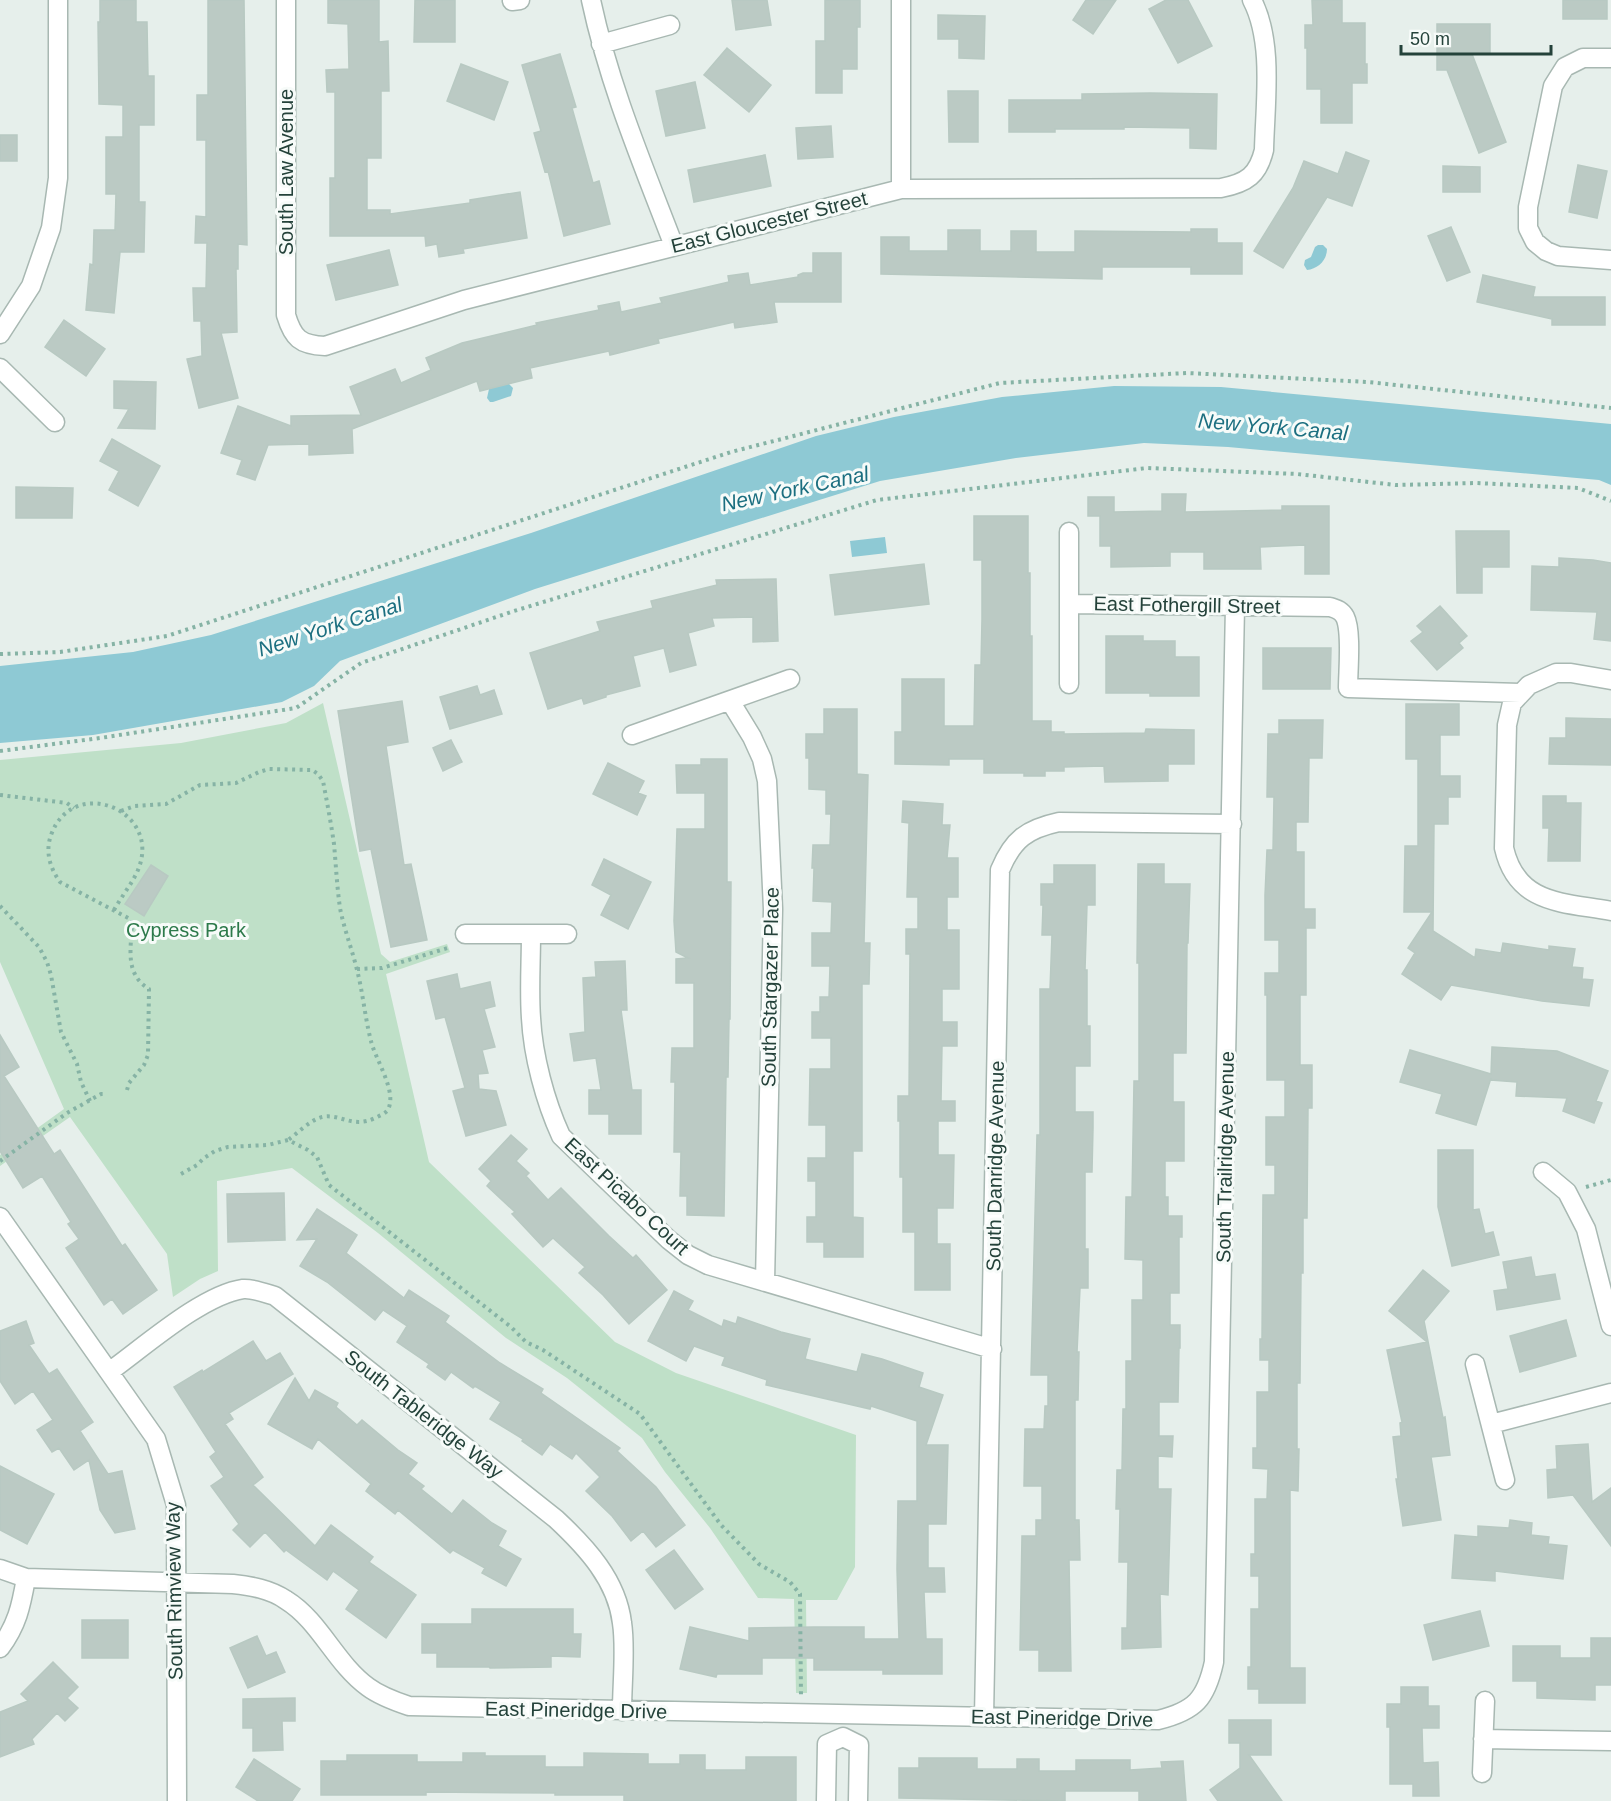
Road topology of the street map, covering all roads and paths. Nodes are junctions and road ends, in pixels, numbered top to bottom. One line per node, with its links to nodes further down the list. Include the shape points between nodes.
1 (58, 0): 12 (street, via 57,178 51,228 31,286)
2 (286, 0): 13 (street, South Law Avenue, via 286,315)
3 (591, 0): 7 (street)
4 (901, 0): 9 (street)
5 (1252, 0): 9 (street, East Gloucester Street, via 1266,43 1264,150 1252,176 1239,185)
6 (670, 25): 7 (street)
7 (601, 44): 10 (street)
8 (1611, 58): 11 (street, via 1583,58 1565,67 1553,86 1528,207 1528,228 1535,242 1546,251 1558,256)
9 (901, 189): 10 (street, East Gloucester Street)
10 (674, 246): 13 (street, East Gloucester Street, via 464,300 325,346 310,346)
11 (1611, 260)
12 (0, 334)
13 (298, 340)
14 (0, 368): 16 (street)
15 (1611, 408): 21 (path, via 1368,382 1188,373 1000,383 731,452 167,636 60,652)
16 (55, 422)
17 (1611, 501): 28 (path, via 1578,488 1476,483 1396,485 1297,474 1148,468 877,500 514,611 361,663 296,708)
18 (1069, 532): 19 (street)
19 (1069, 604): 20 (street, East Fothergill Street); 24 (street)
20 (1235, 606): 25 (street, East Fothergill Street, via 1339,610 1348,627 1348,688); 32 (street, South Trailridge Avenue)
21 (0, 654)
22 (790, 680): 26 (street)
23 (1611, 680): 25 (street, via 1556,674)
24 (1069, 684)
25 (1525, 689): 35 (street, via 1512,704 1507,725 1507,863 1515,878 1538,897)
26 (730, 701): 27 (street); 51 (street, South Stargazer Place, via 757,748 767,781 773,909)
27 (632, 735)
28 (0, 751)
29 (0, 795): 30 (path, via 67,803)
30 (74, 808): 31 (path, via 103,803); 34 (path, via 54,828 48,851 50,863 60,882)
31 (121, 811): 34 (path, via 137,828 142,855 138,870); 40 (path, via 166,804 200,785 236,783 269,769 312,770 318,774 323,781 334,844 340,909)
32 (1232, 824): 53 (street, South Danridge Avenue, via 1059,822 1037,827 1007,852 1000,870); 65 (street, South Trailridge Avenue, via 1214,1662 1209,1685)
33 (0, 906): 43 (path, via 39,946 47,962 61,1032)
34 (114, 910): 41 (path, via 132,920 131,970 149,989 148,1055)
35 (1611, 911)
36 (465, 934): 37 (street)
37 (531, 934): 38 (street); 51 (street, East Picabo Court, via 533,1040 551,1114 561,1136 688,1255)
38 (567, 934)
39 (451, 946): 40 (path, via 382,968)
40 (357, 969): 44 (path, via 372,1046 390,1093 387,1110 369,1121 318,1118)
41 (127, 1090)
42 (106, 1094): 43 (path)
43 (90, 1101): 45 (path)
44 (288, 1140): 47 (path, via 228,1147); 63 (path, via 317,1157 328,1185 526,1342 647,1421 721,1525 759,1564 796,1587 800,1594)
45 (0, 1161)
46 (1543, 1172): 49 (street)
47 (181, 1174)
48 (1611, 1180): 49 (path)
49 (1567, 1192): 52 (street, via 1586,1229)
50 (0, 1217): 55 (street, South Rimview Way)
51 (765, 1282): 53 (street, East Picabo Court)
52 (1611, 1326)
53 (992, 1349): 68 (street, South Danridge Avenue)
54 (1475, 1364): 57 (street)
55 (109, 1372): 61 (street, South Rimview Way, via 156,1439 176,1505); 66 (street, South Tableridge Way, via 219,1295 246,1288 275,1296 582,1543 611,1586 620,1613)
56 (1611, 1393): 57 (street)
57 (1491, 1424): 58 (street)
58 (1505, 1480)
59 (0, 1569): 60 (street, East Pineridge Drive)
60 (26, 1578): 61 (street, East Pineridge Drive); 62 (street, via 13,1630)
61 (177, 1582): 66 (street, East Pineridge Drive, via 258,1587 285,1599 308,1617 350,1671 367,1686 409,1706); 73 (street, South Rimview Way)
62 (0, 1648)
63 (801, 1697)
64 (1485, 1701): 70 (street)
65 (1195, 1704): 68 (street, East Pineridge Drive, via 1176,1716 1158,1720)
66 (622, 1711): 67 (street, East Pineridge Drive)
67 (843, 1715): 68 (street, East Pineridge Drive); 69 (street)
68 (984, 1717)
69 (843, 1737): 74 (street, via 827,1744); 75 (street, via 859,1745)
70 (1484, 1739): 71 (street); 72 (street)
71 (1611, 1741)
72 (1482, 1773)
73 (177, 1801)
74 (826, 1801)
75 (858, 1801)

